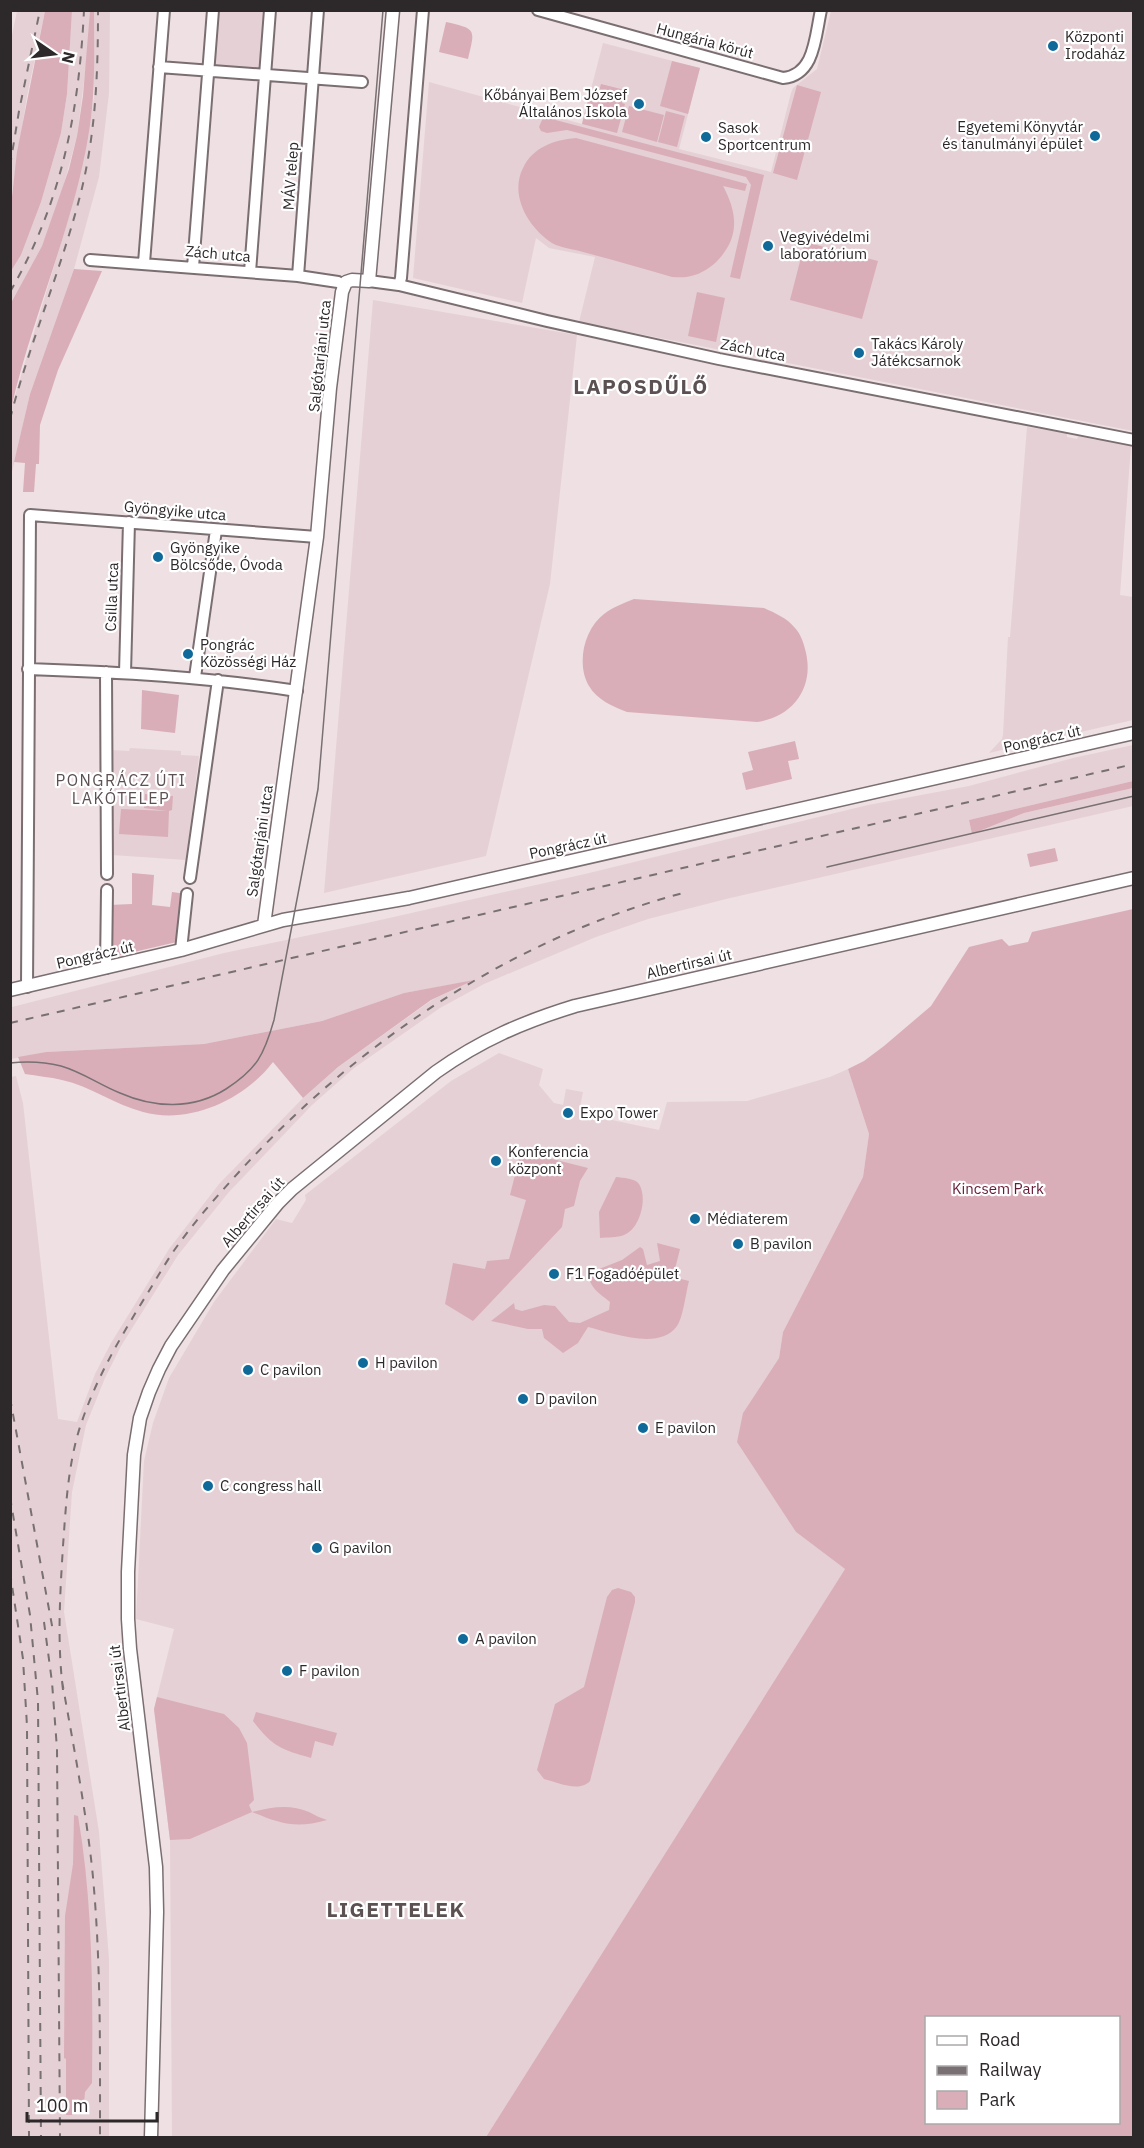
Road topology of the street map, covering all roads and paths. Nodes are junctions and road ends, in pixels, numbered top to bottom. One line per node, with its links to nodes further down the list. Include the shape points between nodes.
1 (164, 10): 9 (street)
2 (213, 10): 10 (street)
3 (270, 10): 11 (street)
4 (318, 10): 12 (street, MÁV telep)
5 (393, 10): 19 (street)
6 (423, 10): 21 (street)
7 (538, 10): 8 (street, Hungária körút, via 783,78 803,71 810,60)
8 (821, 10)
9 (159, 67): 10 (street); 15 (street)
10 (208, 70): 11 (street); 16 (street)
11 (265, 75): 12 (street); 17 (street)
12 (313, 79): 13 (street); 18 (street, MÁV telep)
13 (362, 82)
14 (90, 260): 15 (street, Zách utca)
15 (144, 263): 16 (street, Zách utca)
16 (193, 267): 17 (street, Zách utca)
17 (250, 272): 18 (street, Zách utca)
18 (298, 276): 20 (street, Zách utca)
19 (369, 280): 20 (street, Salgótarjáni utca, via 352,280); 21 (street, Zách utca)
20 (344, 285): 25 (street, Salgótarjáni utca)
21 (399, 285): 22 (street, Zách utca, via 718,359)
22 (1134, 440)
23 (129, 522): 24 (street, Gyöngyike utca); 26 (street, Gyöngyike utca, via 30,515); 28 (street, Csilla utca)
24 (216, 530): 25 (street, Gyöngyike utca); 29 (street)
25 (317, 537): 31 (street, Salgótarjáni utca)
26 (28, 669): 27 (street); 41 (street)
27 (106, 672): 28 (street); 33 (street)
28 (125, 673): 29 (street)
29 (195, 677): 30 (street)
30 (218, 680): 31 (street); 34 (street)
31 (297, 691): 38 (street, Salgótarjáni utca)
32 (1134, 733): 38 (street, Pongrácz út, via 409,898)
33 (107, 874)
34 (190, 877)
35 (1134, 878): 43 (street, Albertirsai út, via 575,1005 517,1025 436,1072 292,1189 223,1270 159,1369 140,1418 134,1455 129,1649 154,1842 157,1912)
36 (107, 890): 40 (street)
37 (188, 894): 39 (street)
38 (264, 925): 39 (street, Pongrácz út)
39 (181, 950): 40 (street, Pongrácz út)
40 (106, 968): 41 (street, Pongrácz út)
41 (27, 987): 42 (street, Pongrácz út)
42 (10, 990)
43 (151, 2138)

